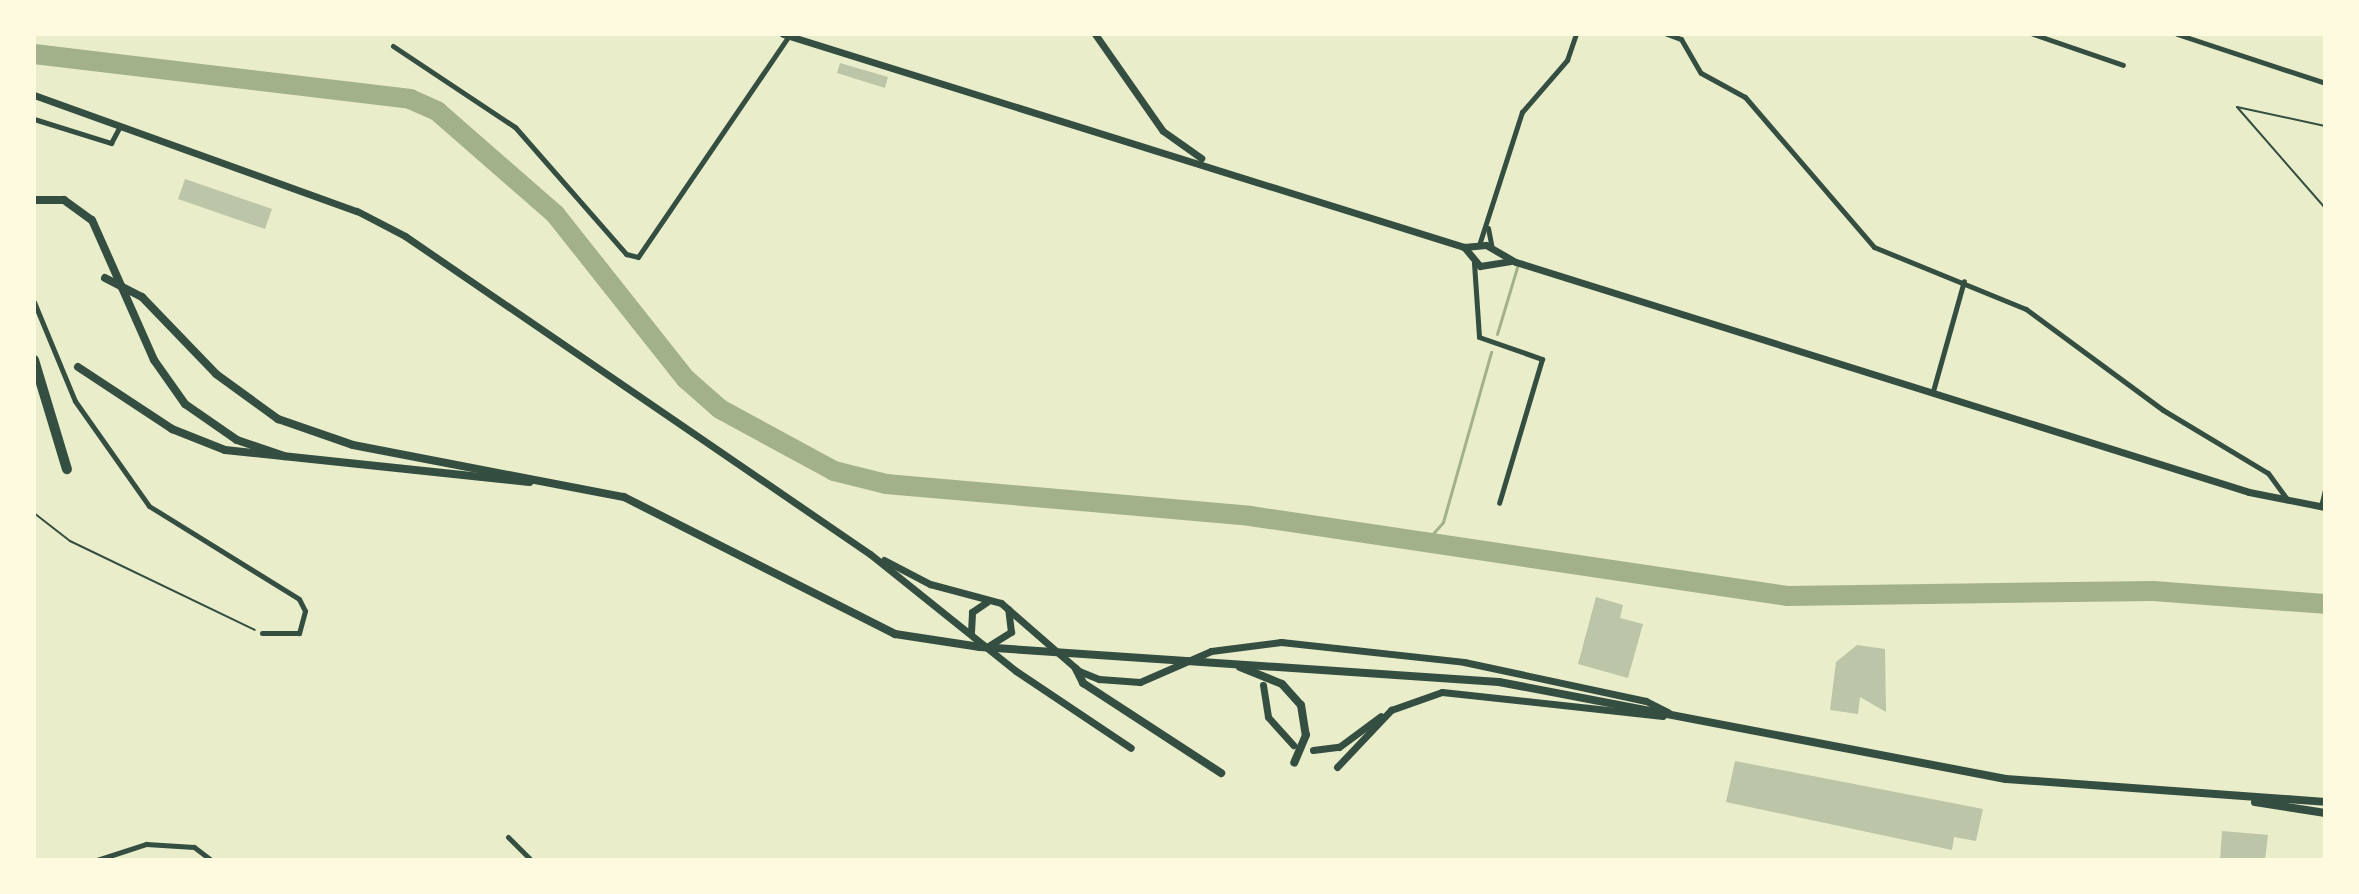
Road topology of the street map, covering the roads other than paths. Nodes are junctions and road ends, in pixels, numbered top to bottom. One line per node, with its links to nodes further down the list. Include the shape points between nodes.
1 (1095, 34): 13 (street)
2 (1576, 34): 18 (street, via 1567,60 1522,112)
3 (1667, 34): 26 (street, via 1681,39 1701,73 1745,97 1874,247)
4 (2033, 34): 8 (street)
5 (2177, 34): 9 (street)
6 (787, 35): 7 (street, via 638,257 626,254 585,199 515,127); 14 (street)
7 (393, 46)
8 (2123, 65)
9 (2325, 83)
10 (34, 95): 12 (street)
11 (34, 119): 12 (street, via 111,143)
12 (120, 126): 40 (street, via 393,230)
13 (1172, 140): 14 (street); 15 (street); 16 (street)
14 (1162, 147): 15 (street)
15 (1171, 153): 16 (street)
16 (1217, 167): 20 (street)
17 (34, 200): 33 (main road, via 64,200 89,216 167,383 206,422 250,445)
18 (1487, 227): 19 (street); 21 (street)
19 (1477, 246): 20 (street); 21 (street); 22 (street)
20 (1464, 247): 22 (street)
21 (1493, 251): 23 (street); 24 (street)
22 (1473, 260): 24 (street); 38 (street, via 1479,337 1542,359)
23 (1516, 262): 24 (street); 31 (street)
24 (1490, 264)
25 (105, 278): 35 (main road, via 142,297 216,374 288,423 353,445)
26 (1964, 281): 31 (street); 37 (street, via 2026,309 2163,410 2268,473)
27 (34, 302): 43 (street, via 75,401 149,506 299,599 305,611 299,633)
28 (34, 351): 32 (highway)
29 (34, 360): 32 (highway)
30 (78, 367): 33 (main road, via 197,441)
31 (1933, 391): 37 (street)
32 (49, 398): 34 (highway)
33 (316, 462): 35 (main road)
34 (67, 469)
35 (585, 487): 48 (main road, via 674,519 895,634 980,647)
36 (2325, 490): 39 (street)
37 (2289, 502): 39 (street)
38 (1499, 503)
39 (2323, 507)
40 (870, 554): 41 (street, via 930,584); 44 (street)
41 (989, 601): 42 (street); 44 (street, via 972,612)
42 (1005, 606): 45 (street, via 1011,632 1000,643); 49 (street)
43 (262, 633)
44 (973, 636): 45 (street)
45 (983, 644): 54 (street)
46 (1315, 647): 47 (street); 49 (street, via 1228,647 1140,682); 52 (street, via 1475,664 1646,701)
47 (1292, 651)
48 (1228, 663): 52 (main road, via 1499,682); 56 (main road, via 1272,678 1296,697 1307,729)
49 (1076, 669): 58 (main road, via 1083,683)
50 (1263, 685): 53 (street, via 1268,717)
51 (1391, 710): 52 (street, via 1457,692); 55 (street, via 1339,747); 57 (street)
52 (1674, 715): 59 (main road, via 2006,779)
53 (1293, 745)
54 (1131, 748)
55 (1313, 750)
56 (1294, 763)
57 (1337, 767)
58 (1221, 773)
59 (2255, 802): 60 (main road); 61 (main road)
60 (2325, 802)
61 (2325, 813)
62 (508, 837): 65 (street)
63 (97, 860): 64 (street, via 146,844 194,847)
64 (211, 860)
65 (531, 860)

